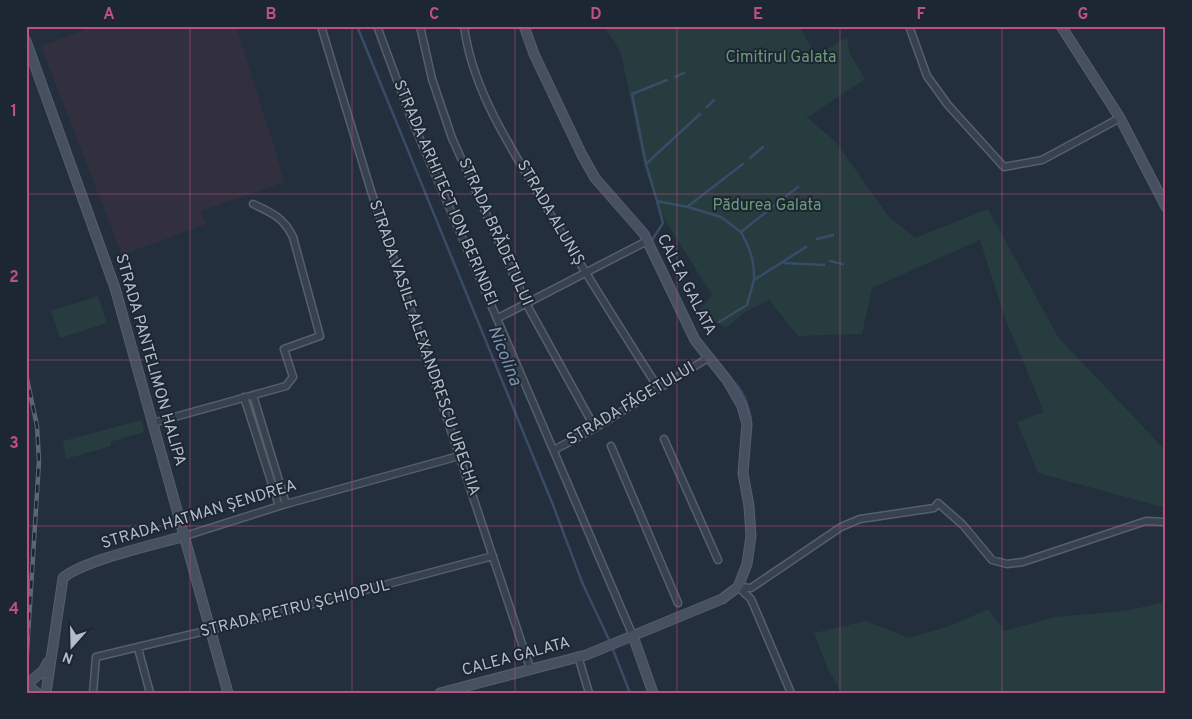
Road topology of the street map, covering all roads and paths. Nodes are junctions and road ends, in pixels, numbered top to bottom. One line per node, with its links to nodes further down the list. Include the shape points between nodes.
1 (321, 26): 25 (street, STRADA VASILE ALEXANDRESCU URECHIA, via 371,191)
2 (377, 26): 15 (street, STRADA ARHITECT ION BERINDEI, via 411,118)
3 (420, 26): 14 (street, STRADA BRĂDETULUI, via 432,79 452,138)
4 (464, 26): 13 (street, STRADA ALUNIȘ, via 476,73 491,111)
5 (524, 26): 12 (street, CALEA GALATA, via 534,54 595,178)
6 (909, 26): 9 (street, via 927,76 948,105 1004,167 1042,160)
7 (1062, 26): 9 (street)
8 (26, 41): 20 (street, STRADA PANTELIMON HALIPA, via 108,268)
9 (1120, 118): 11 (street)
10 (253, 204): 18 (street, via 287,224 320,336 284,349 293,377 290,383)
11 (1166, 207)
12 (647, 242): 13 (street); 16 (street, CALEA GALATA, via 695,340)
13 (586, 274): 14 (street); 17 (street, STRADA ALUNIȘ)
14 (527, 305): 15 (street); 21 (street, STRADA BRĂDETULUI)
15 (498, 318): 24 (street, STRADA ARHITECT ION BERINDEI)
16 (708, 358): 17 (street, STRADA FĂGETULUI); 32 (street, CALEA GALATA, via 736,393 747,424 743,473 751,536 747,564)
17 (659, 389): 21 (street, STRADA FĂGETULUI)
18 (253, 395): 19 (street); 26 (street)
19 (244, 397): 20 (street); 27 (street)
20 (153, 423): 29 (street, STRADA PANTELIMON HALIPA)
21 (595, 428): 24 (street, STRADA FĂGETULUI)
22 (664, 439): 31 (street)
23 (611, 446): 33 (street)
24 (554, 450): 35 (street, STRADA ARHITECT ION BERINDEI)
25 (459, 456): 26 (street, STRADA HATMAN ȘENDREA); 30 (street, STRADA VASILE ALEXANDRESCU URECHIA)
26 (286, 504): 27 (street, STRADA HATMAN ȘENDREA)
27 (279, 506): 29 (street, STRADA HATMAN ȘENDREA)
28 (1166, 522): 32 (street, via 1146,521 1023,562 1007,564 992,560 963,525 938,503 934,508 860,519 841,527 751,588)
29 (185, 536): 34 (street, STRADA PANTELIMON HALIPA); 37 (street, STRADA HATMAN ȘENDREA, via 70,571 63,578)
30 (493, 556): 34 (street, STRADA PETRU ȘCHIOPUL); 39 (street, STRADA VASILE ALEXANDRESCU URECHIA)
31 (718, 560)
32 (738, 587): 35 (street, CALEA GALATA, via 722,599); 49 (street, via 752,599)
33 (678, 603)
34 (211, 630): 36 (street, STRADA PETRU ȘCHIOPUL); 45 (street, STRADA PANTELIMON HALIPA)
35 (633, 636): 38 (street, CALEA GALATA); 48 (street)
36 (138, 648): 43 (street, STRADA PETRU ȘCHIOPUL, via 96,657); 44 (street)
37 (51, 650): 40 (street, via 44,671); 42 (street, STRADA HATMAN ȘENDREA)
38 (582, 656): 39 (street, CALEA GALATA); 47 (street)
39 (530, 668): 46 (street, CALEA GALATA)
40 (27, 684): 41 (street)
41 (37, 693)
42 (46, 693)
43 (93, 693)
44 (150, 693)
45 (228, 693)
46 (440, 693)
47 (589, 693)
48 (653, 693)
49 (790, 693)

